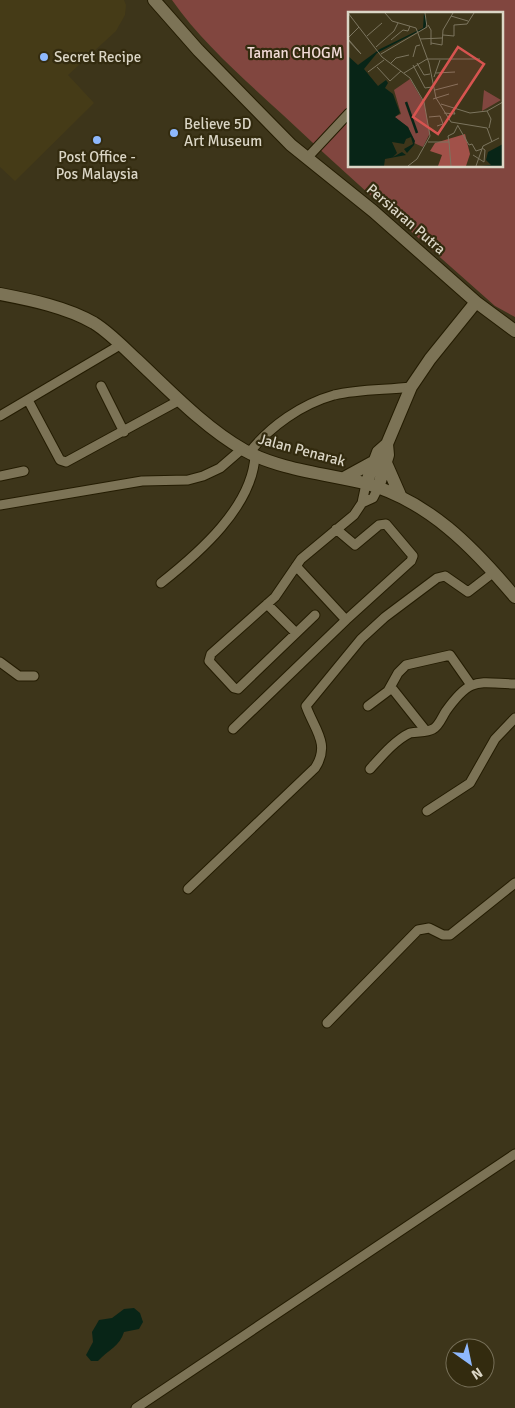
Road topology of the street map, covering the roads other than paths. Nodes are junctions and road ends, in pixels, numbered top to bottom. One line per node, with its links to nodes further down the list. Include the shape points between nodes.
1 (154, 0): 3 (main road, Persiaran Putra, via 198,50)
2 (348, 114): 3 (street)
3 (308, 157): 5 (main road, Persiaran Putra)
4 (0, 294): 7 (main road, Jalan Penarak, via 43,304 93,322)
5 (476, 302): 6 (main road, Persiaran Putra); 9 (main road)
6 (515, 331)
7 (120, 345): 10 (street); 11 (main road, Jalan Penarak)
8 (101, 386): 13 (street)
9 (412, 387): 14 (street, via 336,395 319,400 277,425); 15 (main road)
10 (28, 400): 12 (street); 13 (street, via 63,462)
11 (180, 400): 13 (street); 14 (main road, Jalan Penarak)
12 (0, 416)
13 (124, 432)
14 (249, 452): 18 (main road, Jalan Penarak); 21 (street, via 203,476 188,480 142,481); 25 (street, via 254,472 236,508 201,548)
15 (380, 462): 18 (main road); 19 (main road); 20 (main road)
16 (24, 471): 17 (street)
17 (0, 476)
18 (344, 478): 19 (main road, Jalan Penarak)
19 (372, 486): 20 (main road, Jalan Penarak); 22 (street, via 354,515)
20 (400, 495): 24 (main road, Jalan Penarak, via 460,536)
21 (0, 505)
22 (336, 529): 23 (street); 29 (street, via 355,545 379,525 386,524 414,556)
23 (296, 566): 27 (street); 29 (street)
24 (494, 572): 26 (main road, Jalan Penarak); 43 (street, via 468,592 445,576 437,578 361,639 306,706 323,749 315,768)
25 (161, 583)
26 (515, 597)
27 (267, 604): 30 (street); 30 (street, via 211,654 209,661 234,688 241,687)
28 (315, 615): 30 (street)
29 (346, 620): 38 (street)
30 (296, 633)
31 (0, 662): 32 (street, via 19,676)
32 (34, 676)
33 (515, 684): 34 (street, via 484,681)
34 (470, 686): 35 (street, via 450,655 406,665); 39 (street, via 459,694 437,726)
35 (391, 687): 36 (street); 39 (street)
36 (368, 706)
37 (515, 718): 41 (street, via 495,739 470,783)
38 (233, 730)
39 (426, 732): 40 (street, via 402,738)
40 (370, 769)
41 (426, 811)
42 (515, 884): 44 (street, via 450,935 429,928 418,930)
43 (188, 889)
44 (327, 1023)
45 (515, 1154): 46 (street)
46 (136, 1408)

